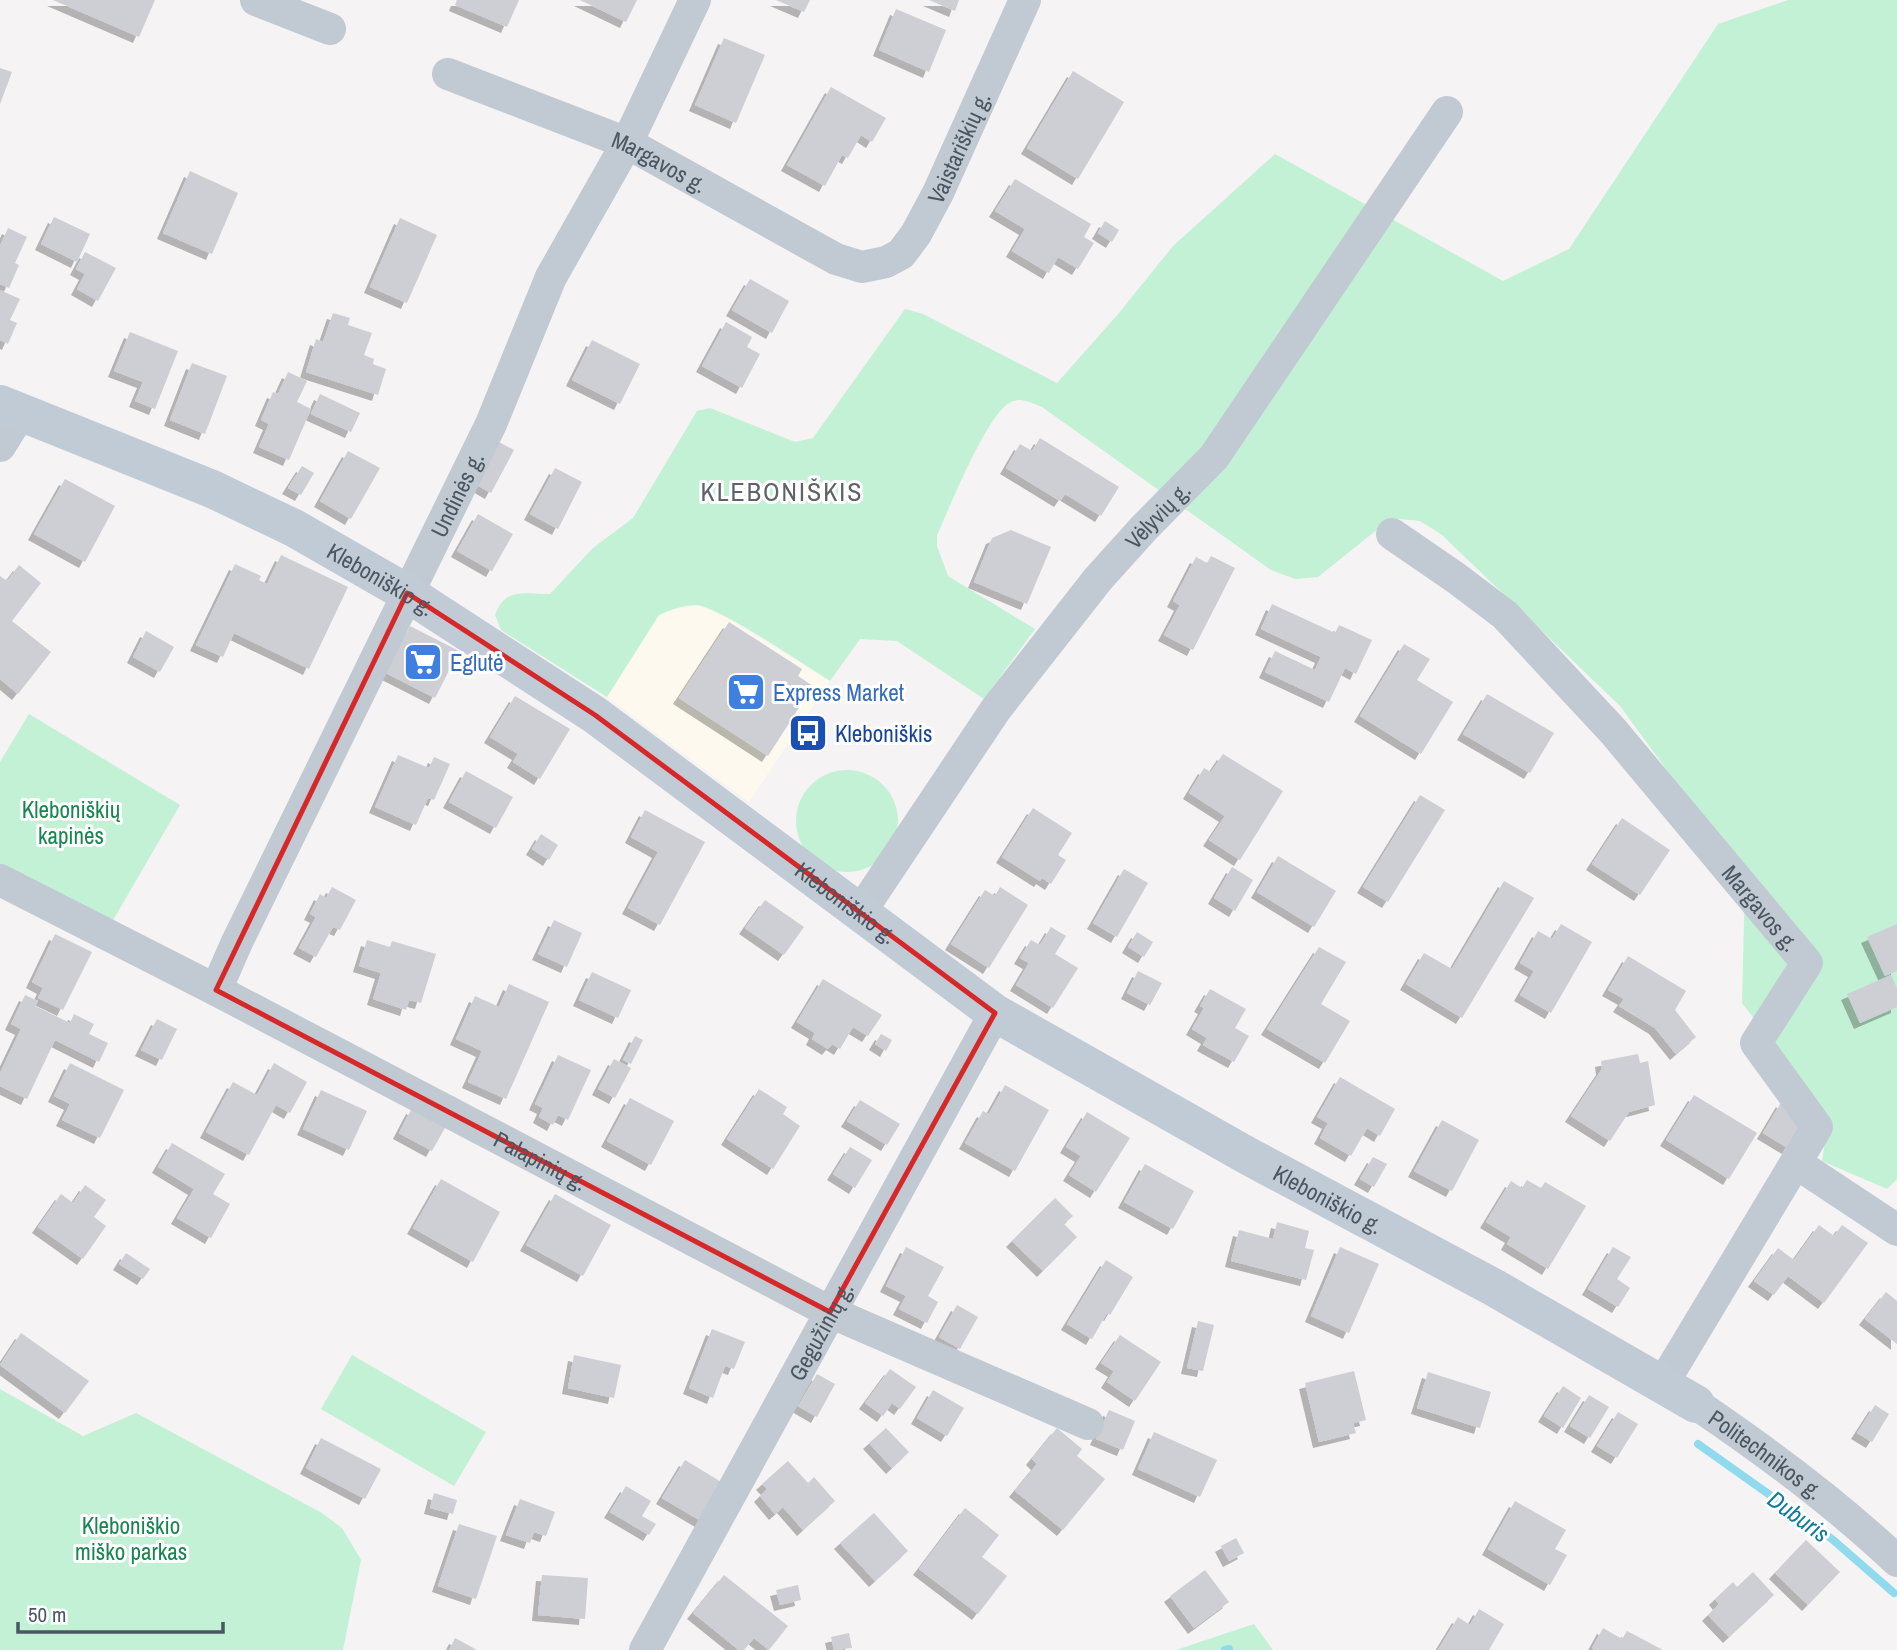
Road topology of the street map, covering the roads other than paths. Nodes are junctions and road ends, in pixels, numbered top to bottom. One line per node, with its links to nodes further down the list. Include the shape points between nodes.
1 (256, 0): 4 (street)
2 (695, 0): 7 (street, Undinės g.)
3 (1025, 0): 8 (street, Vaistariškių g., via 916,234 901,254)
4 (330, 29)
5 (448, 74): 7 (street, Margavos g.)
6 (1447, 112): 14 (street, Vėlyvių g., via 1214,457 1098,579 996,709)
7 (627, 143): 8 (street, Margavos g., via 836,259); 12 (street, Undinės g., via 551,277 491,424)
8 (862, 267)
9 (10, 408): 10 (street); 12 (street, Kleboniškio g., via 236,500)
10 (0, 446)
11 (1392, 534): 17 (street, Margavos g., via 1505,615 1613,731 1807,962 1756,1044 1817,1128)
12 (407, 593): 14 (street, Kleboniškio g., via 595,715); 15 (street, Undinės g.)
13 (0, 880): 15 (street, Palapinių g.)
14 (859, 914): 16 (street, Kleboniškio g.)
15 (216, 990): 19 (street, Palapinių g.)
16 (995, 1013): 19 (street, Gegužinių g.); 20 (street, Kleboniškio g.)
17 (1796, 1163): 18 (street); 20 (street, Margavos g.)
18 (1897, 1230)
19 (830, 1312): 22 (street, Palapinių g.); 24 (street, Gegužinių g.)
20 (1662, 1385): 21 (street, Kleboniškio g.)
21 (1696, 1404): 23 (street, Politechnikos g., via 1821,1494)
22 (1088, 1424)
23 (1897, 1561)
24 (645, 1650)

